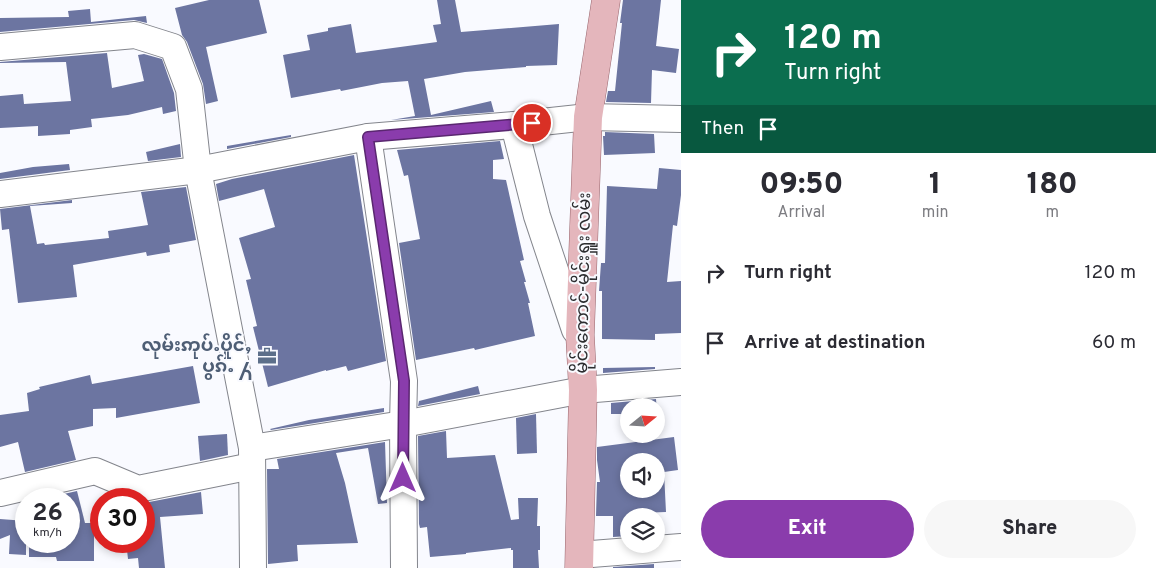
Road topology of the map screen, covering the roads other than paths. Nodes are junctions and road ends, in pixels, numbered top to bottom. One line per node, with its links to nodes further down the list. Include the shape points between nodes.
1 (606, 0): 3 (main road, မိုင်းကောင်-မိုင်းရှူး လမ်း)
2 (0, 47): 7 (street, via 135,35 173,47 189,90)
3 (588, 117): 4 (street); 5 (street); 9 (main road, မိုင်းကောင်-မိုင်းရှူး လမ်း)
4 (681, 119)
5 (514, 125): 6 (street); 9 (street, via 536,216 575,330)
6 (368, 137): 7 (street); 12 (street, via 404,381)
7 (198, 170): 8 (street); 13 (street)
8 (0, 194)
9 (580, 335): 11 (main road, မိုင်းကောင်-မိုင်းရှူး လမ်း)
10 (681, 382): 11 (street)
11 (583, 390): 12 (street); 16 (main road, မိုင်းကောင်-မိုင်းရှူး လမ်း)
12 (402, 424): 13 (street); 18 (street)
13 (252, 457): 14 (street, via 138,489 95,471); 17 (street)
14 (0, 493)
15 (681, 547): 16 (street)
16 (579, 562)
17 (253, 568)
18 (404, 568)

